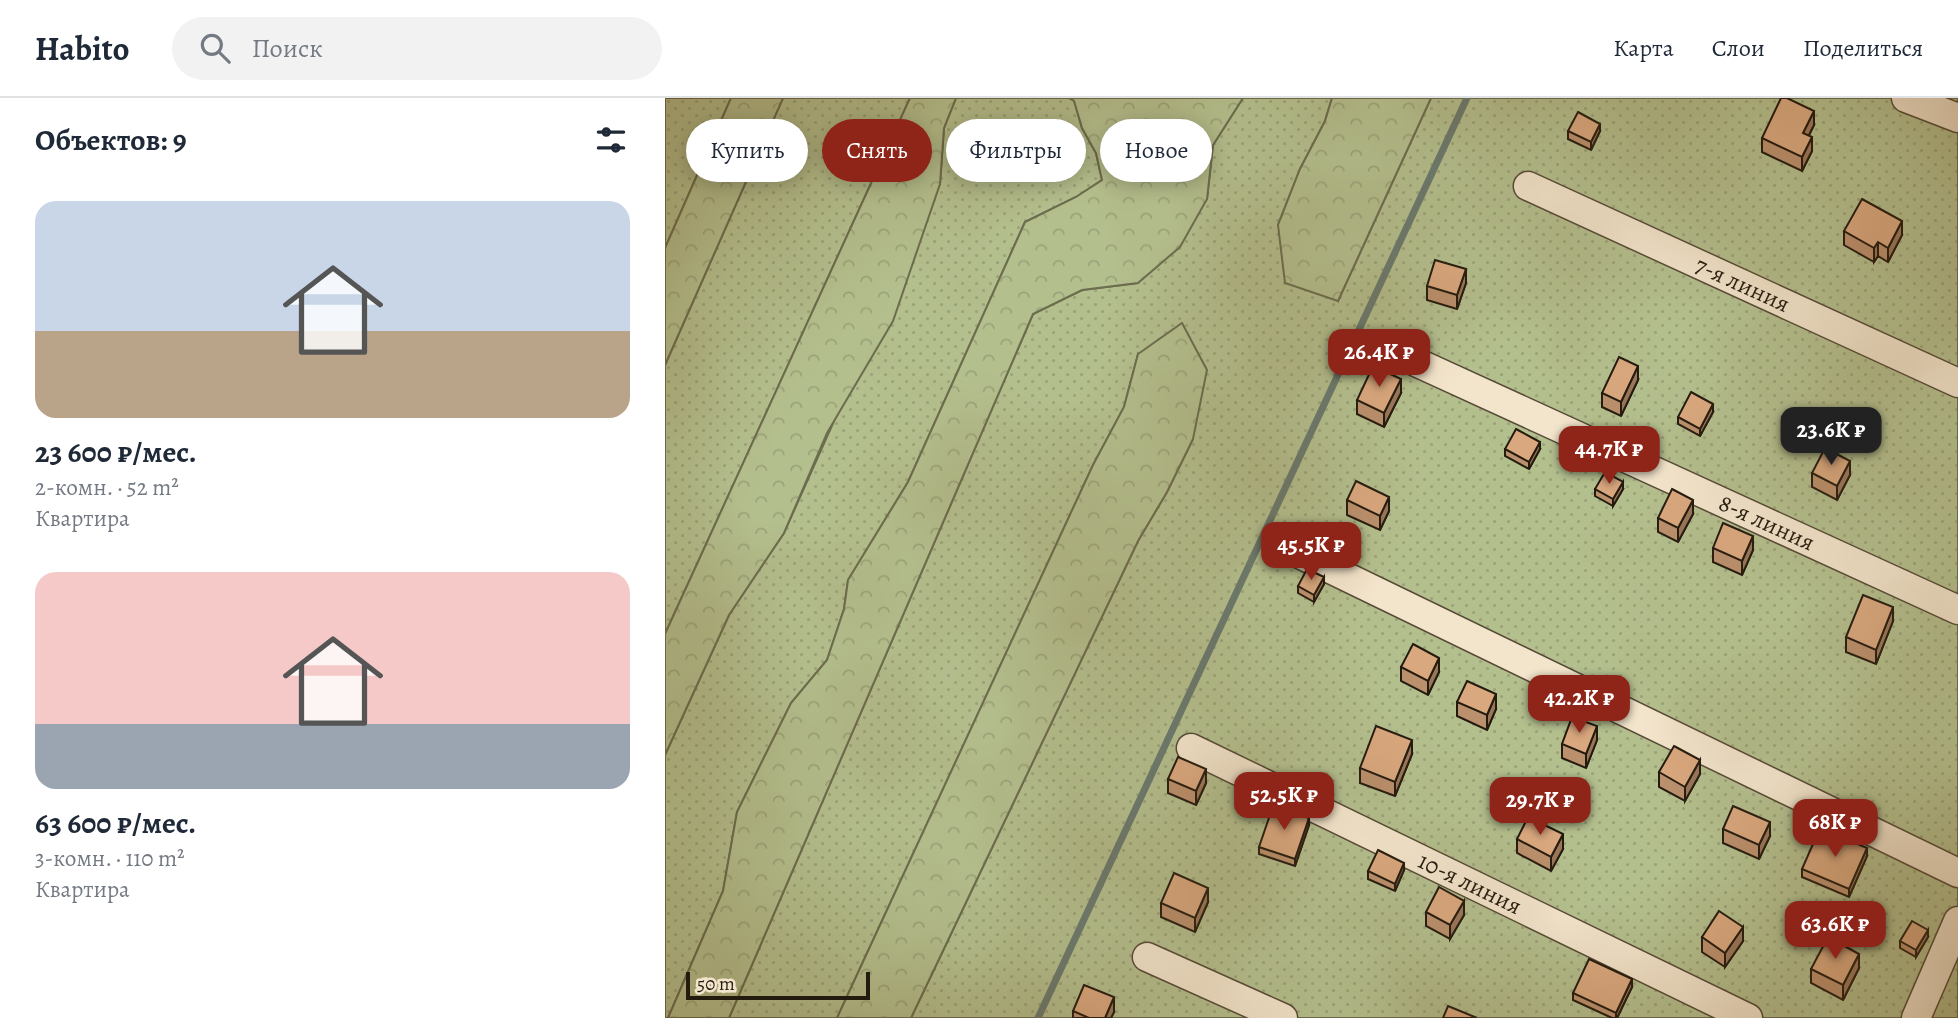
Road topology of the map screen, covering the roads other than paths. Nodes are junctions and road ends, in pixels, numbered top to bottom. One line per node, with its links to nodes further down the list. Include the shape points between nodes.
1 (1906, 98): 2 (lane)
2 (1958, 118)
3 (1528, 186): 5 (lane, 7-я линия)
4 (1383, 348): 7 (lane, 8-я линия)
5 (1958, 383)
6 (1285, 547): 9 (lane)
7 (1958, 610)
8 (1191, 748): 13 (lane, 10-я линия)
9 (1958, 873)
10 (1958, 921): 14 (lane)
11 (1146, 957): 12 (lane)
12 (1283, 1018)
13 (1748, 1018)
14 (1916, 1018)

